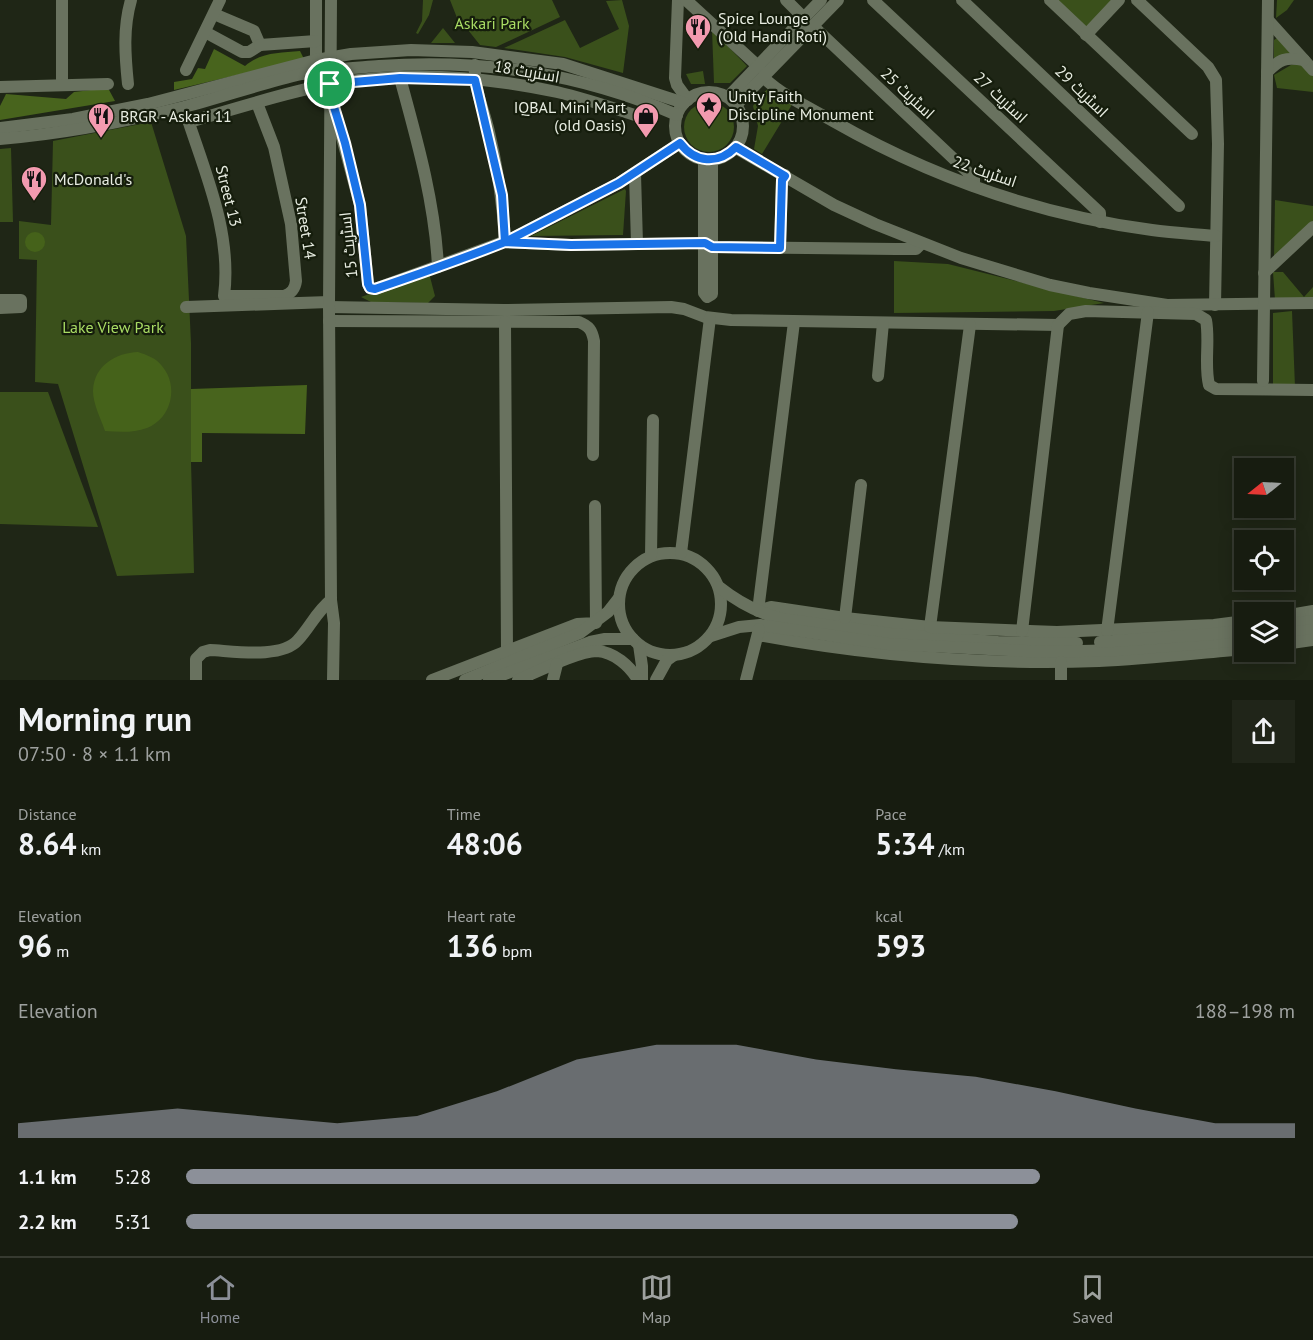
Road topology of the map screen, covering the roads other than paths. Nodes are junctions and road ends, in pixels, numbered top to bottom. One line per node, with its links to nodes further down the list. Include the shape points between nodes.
1 (62, 0): 37 (street)
2 (131, 0): 36 (street, via 124,47)
3 (220, 0): 17 (street)
4 (316, 0): 22 (street)
5 (331, 0): 24 (street)
6 (678, 0): 40 (street, via 675,78)
7 (686, 0): 31 (street, اسٹریٹ 22)
8 (786, 0): 19 (street, اسٹریٹ 25)
9 (821, 0): 19 (street)
10 (838, 0): 19 (street)
11 (873, 0): 57 (street, اسٹریٹ 27, via 1100,213)
12 (962, 0): 56 (street, اسٹریٹ 29)
13 (1050, 0): 21 (street)
14 (1119, 0): 21 (street)
15 (1137, 0): 59 (street, via 1213,72 1216,80)
16 (1268, 0): 18 (street)
17 (214, 14): 20 (street); 23 (street, via 254,31)
18 (1268, 20): 25 (street); 32 (street)
19 (808, 22): 31 (street); 55 (street, اسٹریٹ 25, via 974,178)
20 (205, 32): 23 (street, via 242,52); 28 (street)
21 (1086, 34): 48 (street)
22 (316, 41): 23 (street); 27 (street)
23 (260, 45)
24 (331, 57): 27 (street); 29 (street); 40 (street, via 411,50 516,57 563,64)
25 (1304, 60): 30 (street); 32 (street, via 1281,60)
26 (475, 65): 29 (street); 34 (street); 44 (street, via 550,74 640,99)
27 (316, 66): 29 (street); 43 (street, via 303,74); 47 (street, via 137,107)
28 (186, 70)
29 (330, 70): 39 (street)
30 (1313, 70)
31 (761, 72): 41 (street); 55 (street, اسٹریٹ 22, via 799,102 866,140)
32 (1267, 72): 66 (street)
33 (400, 78): 34 (street, اسٹریٹ 18); 39 (street, اسٹریٹ 18); 65 (street, via 424,173)
34 (475, 80): 45 (street, اسٹریٹ 18, via 559,93); 60 (street, via 502,195)
35 (108, 84): 37 (street)
36 (128, 84)
37 (62, 86): 38 (street)
38 (0, 87)
39 (330, 89): 42 (street, اسٹریٹ 18); 65 (street, اسٹریٹ 15, via 360,205 370,288); 70 (street)
40 (686, 101): 41 (street, via 707,92); 44 (street)
41 (732, 101): 51 (street, via 741,113 743,131)
42 (257, 103): 46 (street, اسٹریٹ 18); 67 (street, Street 14, via 274,147 291,224 295,288 284,296)
43 (184, 107): 46 (street, Street 13); 49 (street, via 83,128)
44 (677, 115): 50 (street, via 675,129)
45 (644, 118)
46 (189, 122): 67 (street, Street 13, via 219,218 225,261)
47 (0, 128)
48 (1191, 134)
49 (0, 139)
50 (680, 143): 52 (street, via 691,154); 53 (street)
51 (736, 147): 52 (street, via 725,156); 54 (street)
52 (708, 160): 63 (street)
53 (635, 174): 60 (street); 61 (street)
54 (785, 176): 62 (street, via 834,205); 64 (street)
55 (974, 186): 57 (street, اسٹریٹ 22)
56 (1179, 206)
57 (1100, 222): 59 (street, اسٹریٹ 22)
58 (1313, 227): 66 (street)
59 (1216, 236): 71 (street)
60 (505, 242): 61 (street); 65 (street)
61 (637, 244): 63 (street)
62 (921, 244): 64 (street, via 916,249); 71 (street, via 1050,285 1167,305)
63 (709, 245): 64 (street)
64 (780, 248)
65 (438, 267)
66 (1264, 273): 72 (street)
67 (224, 296)
68 (0, 300): 74 (street, via 21,300 21,307)
69 (1313, 303): 72 (street)
70 (329, 305): 73 (street); 76 (street, via 504,310 671,307); 77 (street)
71 (1215, 305): 72 (street)
72 (1264, 305): 84 (street)
73 (186, 307)
74 (0, 308)
75 (1148, 312): 82 (street, via 1075,311); 85 (street, via 1196,314 1206,320 1207,376 1209,385 1216,389); 107 (street)
76 (710, 318): 79 (street); 90 (street)
77 (329, 321): 78 (street); 94 (street)
78 (505, 322): 87 (street, via 579,322 591,329); 116 (street)
79 (794, 322): 80 (street); 95 (street)
80 (883, 323): 81 (street); 83 (street)
81 (970, 325): 82 (street); 103 (street)
82 (1058, 325): 106 (street)
83 (878, 376)
84 (1263, 381)
85 (1313, 390)
86 (654, 420): 91 (street)
87 (593, 454)
88 (861, 484): 98 (street)
89 (595, 506): 101 (street)
90 (681, 553): 91 (street); 92 (street, via 704,565)
91 (651, 556): 93 (street, via 626,577)
92 (719, 587): 95 (street); 110 (street, via 722,608)
93 (619, 598): 101 (street); 113 (street, via 624,627)
94 (331, 600): 120 (street, via 296,642 283,651 203,652 196,659); 121 (street)
95 (758, 611): 98 (street, via 771,607); 108 (street, via 782,619 846,628 998,642 1110,642)
96 (1313, 611): 97 (street)
97 (1294, 614)
98 (845, 618): 103 (street)
99 (1313, 621): 102 (street)
100 (1234, 622): 107 (street)
101 (596, 623): 116 (street, via 577,624); 123 (street)
102 (1294, 624)
103 (930, 627): 106 (street)
104 (759, 630): 110 (street, via 738,627); 112 (street, via 986,651 1118,650); 118 (street, via 849,650 931,658); 129 (street)
105 (1313, 630): 109 (street)
106 (1022, 631): 107 (street)
107 (1107, 631)
108 (1234, 631)
109 (1294, 633)
110 (711, 636): 117 (street, via 694,649)
111 (1313, 640): 114 (street)
112 (1234, 641)
113 (636, 642): 117 (street, via 662,655); 124 (street, via 605,639 575,646); 127 (street, via 642,666)
114 (1294, 643)
115 (1234, 650): 118 (street)
116 (507, 651): 122 (street)
117 (674, 655): 128 (street)
118 (1061, 662): 130 (street)
119 (557, 664): 125 (street); 126 (street); 127 (street, via 599,651 619,659)
120 (196, 680)
121 (333, 680)
122 (432, 680)
123 (465, 680)
124 (489, 680)
125 (518, 680)
126 (553, 680)
127 (640, 680)
128 (656, 680)
129 (746, 680)
130 (1060, 680)

